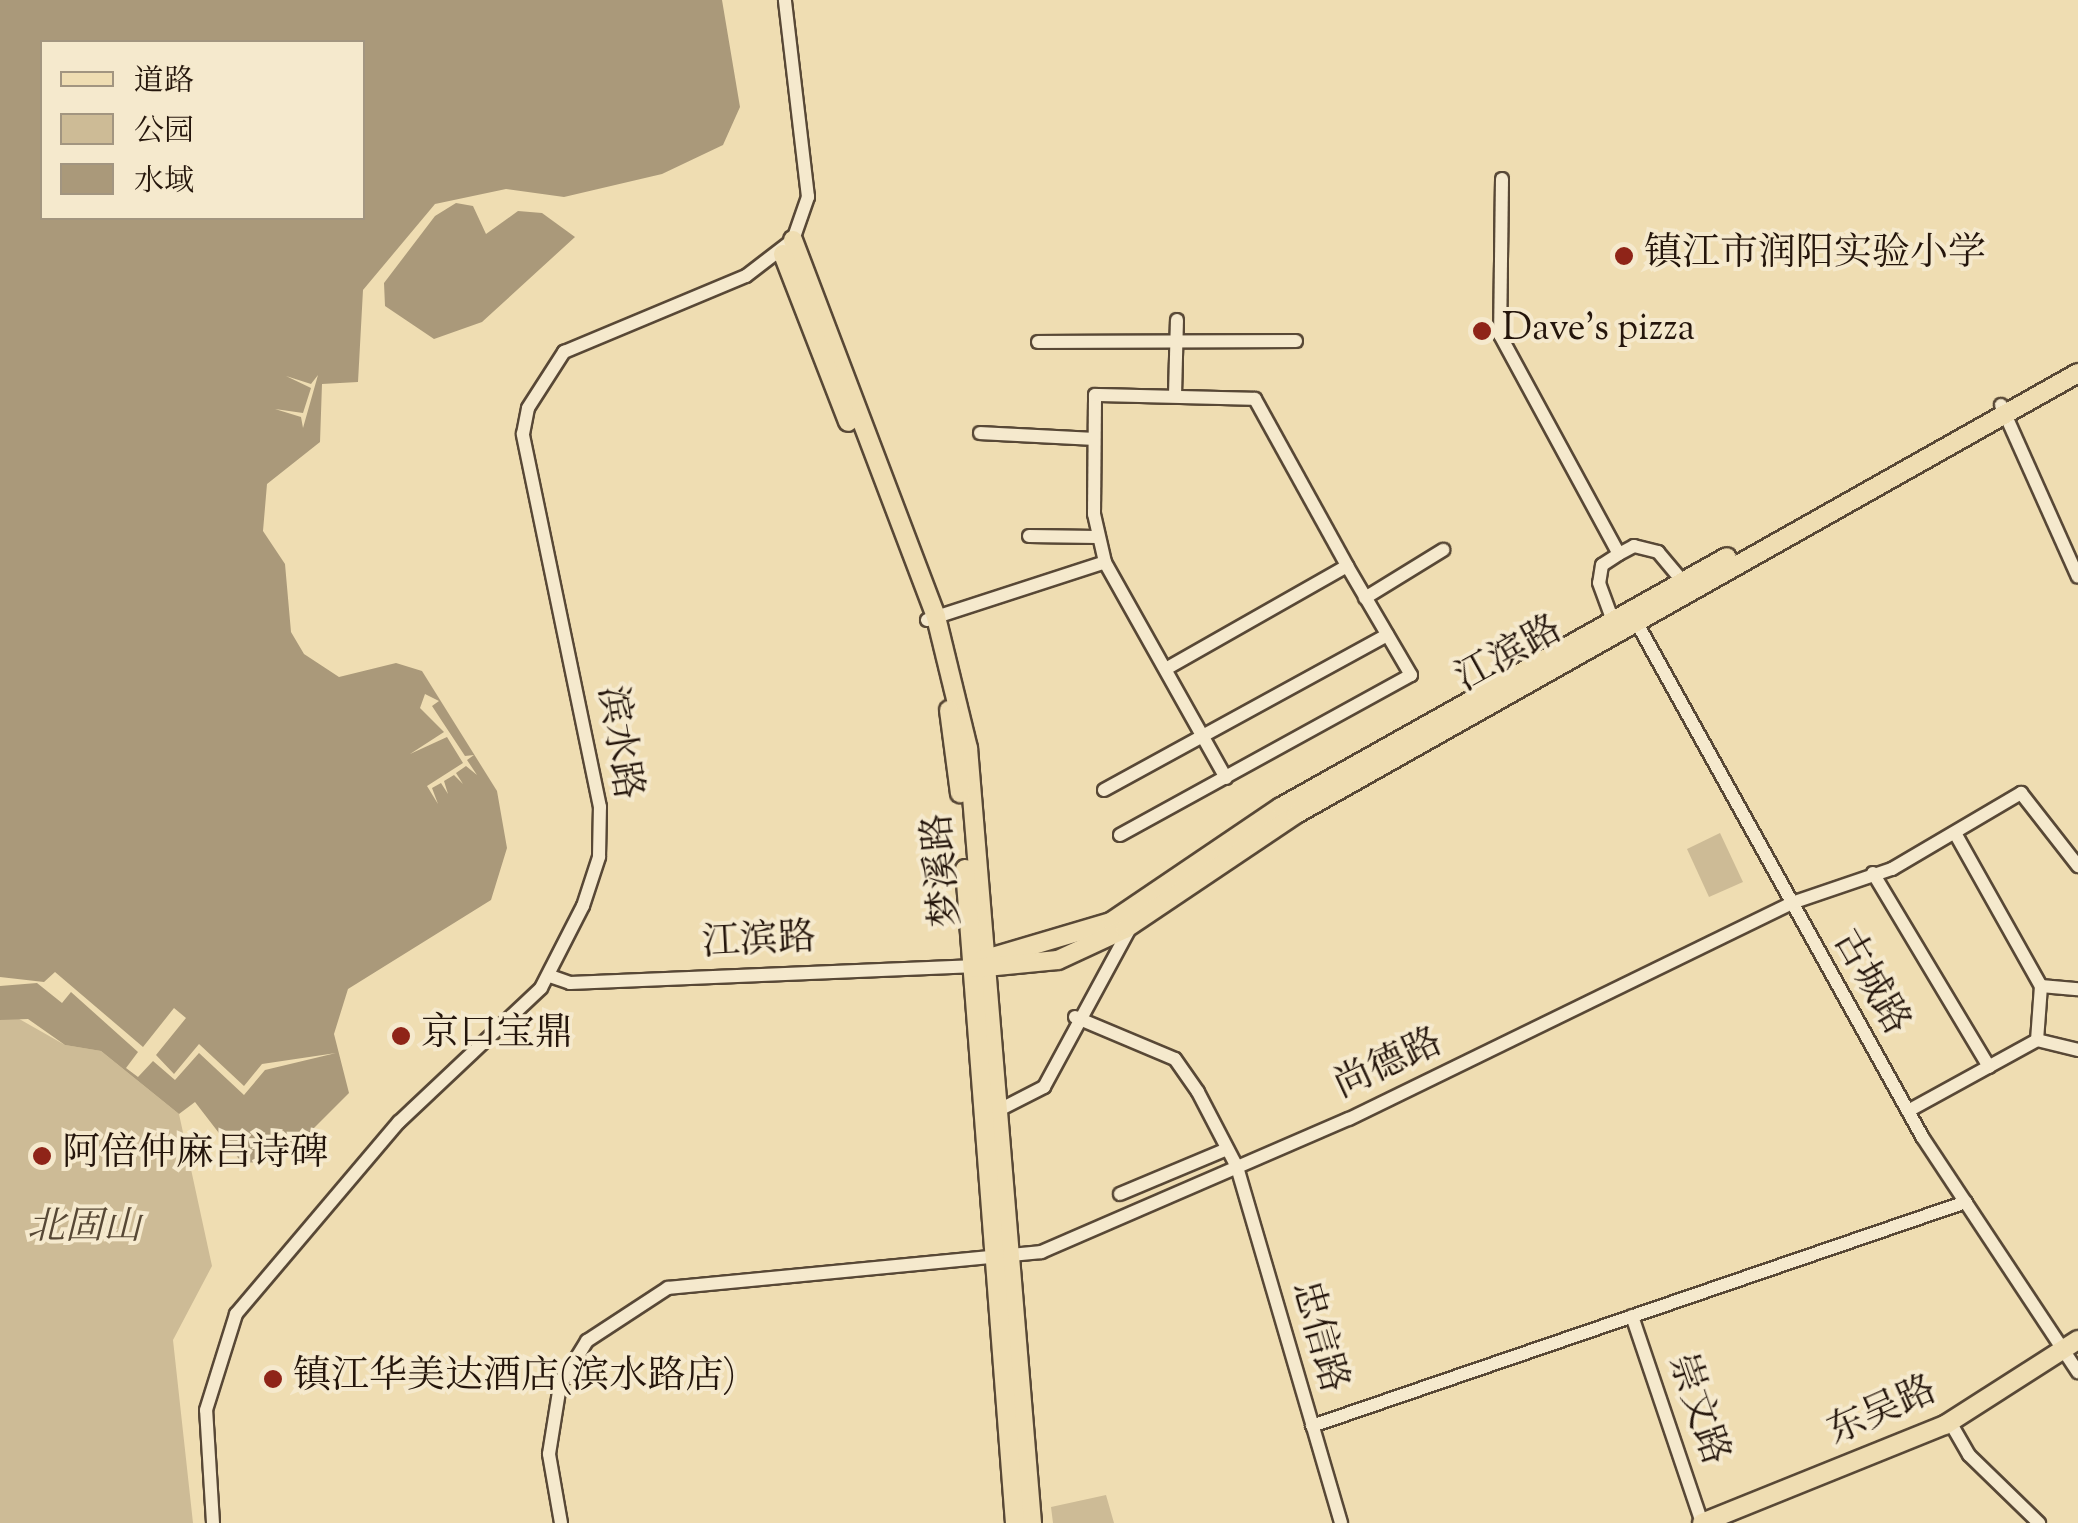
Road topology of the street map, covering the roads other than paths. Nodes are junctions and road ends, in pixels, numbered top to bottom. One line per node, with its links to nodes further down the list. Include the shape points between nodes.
1 (785, 0): 3 (street, via 808,198)
2 (1502, 180): 17 (street, via 1500,335)
3 (788, 247): 24 (main road, 梦溪路); 38 (street, 滨水路, via 564,352 540,376 528,408 524,434 600,807 599,857)
4 (1177, 320): 7 (street)
5 (1296, 341): 7 (street)
6 (1038, 342): 7 (street)
7 (1176, 342): 10 (street)
8 (2078, 362): 11 (main road, 江滨路)
9 (2078, 374): 11 (main road, 江滨路)
10 (1175, 396): 13 (street, via 1095,395); 19 (street, via 1254,399)
11 (2003, 410): 20 (street); 21 (main road, 江滨路); 23 (main road, 江滨路)
12 (980, 434): 13 (street)
13 (1094, 439): 15 (street)
14 (1029, 536): 15 (street)
15 (1097, 537): 18 (street)
16 (1443, 550): 22 (street)
17 (1619, 554): 21 (street, via 1634,546 1658,552); 25 (street, via 1602,566 1599,583)
18 (1107, 565): 24 (street); 27 (street)
19 (1347, 566): 22 (street); 27 (street)
20 (2078, 576)
21 (1683, 582): 23 (main road, 江滨路)
22 (1366, 598): 26 (street)
23 (1634, 617): 25 (main road, 江滨路); 35 (street, 古城路); 36 (main road, 江滨路, via 1296,814)
24 (932, 619): 37 (main road, 梦溪路)
25 (1612, 621): 37 (main road, 江滨路, via 1280,807 1111,922)
26 (1387, 635): 28 (street); 29 (street, via 1411,676)
27 (1169, 667): 28 (street)
28 (1204, 736): 29 (street); 30 (street)
29 (1226, 778): 32 (street)
30 (1104, 790)
31 (1955, 833): 33 (street, 尚德路, via 2022,793); 34 (street, 尚德路); 39 (street)
32 (1120, 835)
33 (2078, 866)
34 (1873, 873): 35 (street, 尚德路); 44 (street)
35 (1789, 904): 46 (street, 古城路); 48 (street, 尚德路)
36 (1132, 925): 37 (main road, 江滨路, via 1058,960); 41 (street)
37 (981, 964): 38 (street, 江滨路, via 570,983); 45 (main road, 梦溪路); 51 (main road, 梦溪路)
38 (550, 976): 56 (street, 滨水路, via 256,1280 215,1366 206,1410)
39 (2041, 986): 40 (street); 42 (street)
40 (2078, 989)
41 (1075, 1016): 45 (street, via 1044,1087); 47 (street, 忠信路, via 1175,1060)
42 (2037, 1040): 43 (street); 44 (street)
43 (2078, 1050)
44 (1989, 1066): 46 (street)
45 (996, 1111): 51 (main road, 梦溪路)
46 (1908, 1111): 50 (street, 古城路)
47 (1227, 1148): 48 (street, 忠信路); 49 (street)
48 (1237, 1167): 51 (street, 尚德路, via 1041,1252); 55 (street, 忠信路)
49 (1120, 1194)
50 (1966, 1202): 52 (street); 53 (street, 古城路)
51 (997, 1258): 57 (street, 尚德路, via 720,1280 668,1288 622,1310 587,1340 560,1385 549,1454); 58 (main road, 梦溪路); 59 (main road, 梦溪路)
52 (1632, 1316): 55 (street); 61 (street, 崇文路)
53 (2073, 1354): 54 (main road, 东吴路)
54 (1952, 1425): 61 (main road, 东吴路); 62 (main road, 东吴路); 63 (street)
55 (1312, 1426): 60 (street, 忠信路)
56 (213, 1523)
57 (561, 1523)
58 (1015, 1523)
59 (1032, 1523)
60 (1341, 1523)
61 (1702, 1523)
62 (1726, 1523)
63 (2039, 1523)

